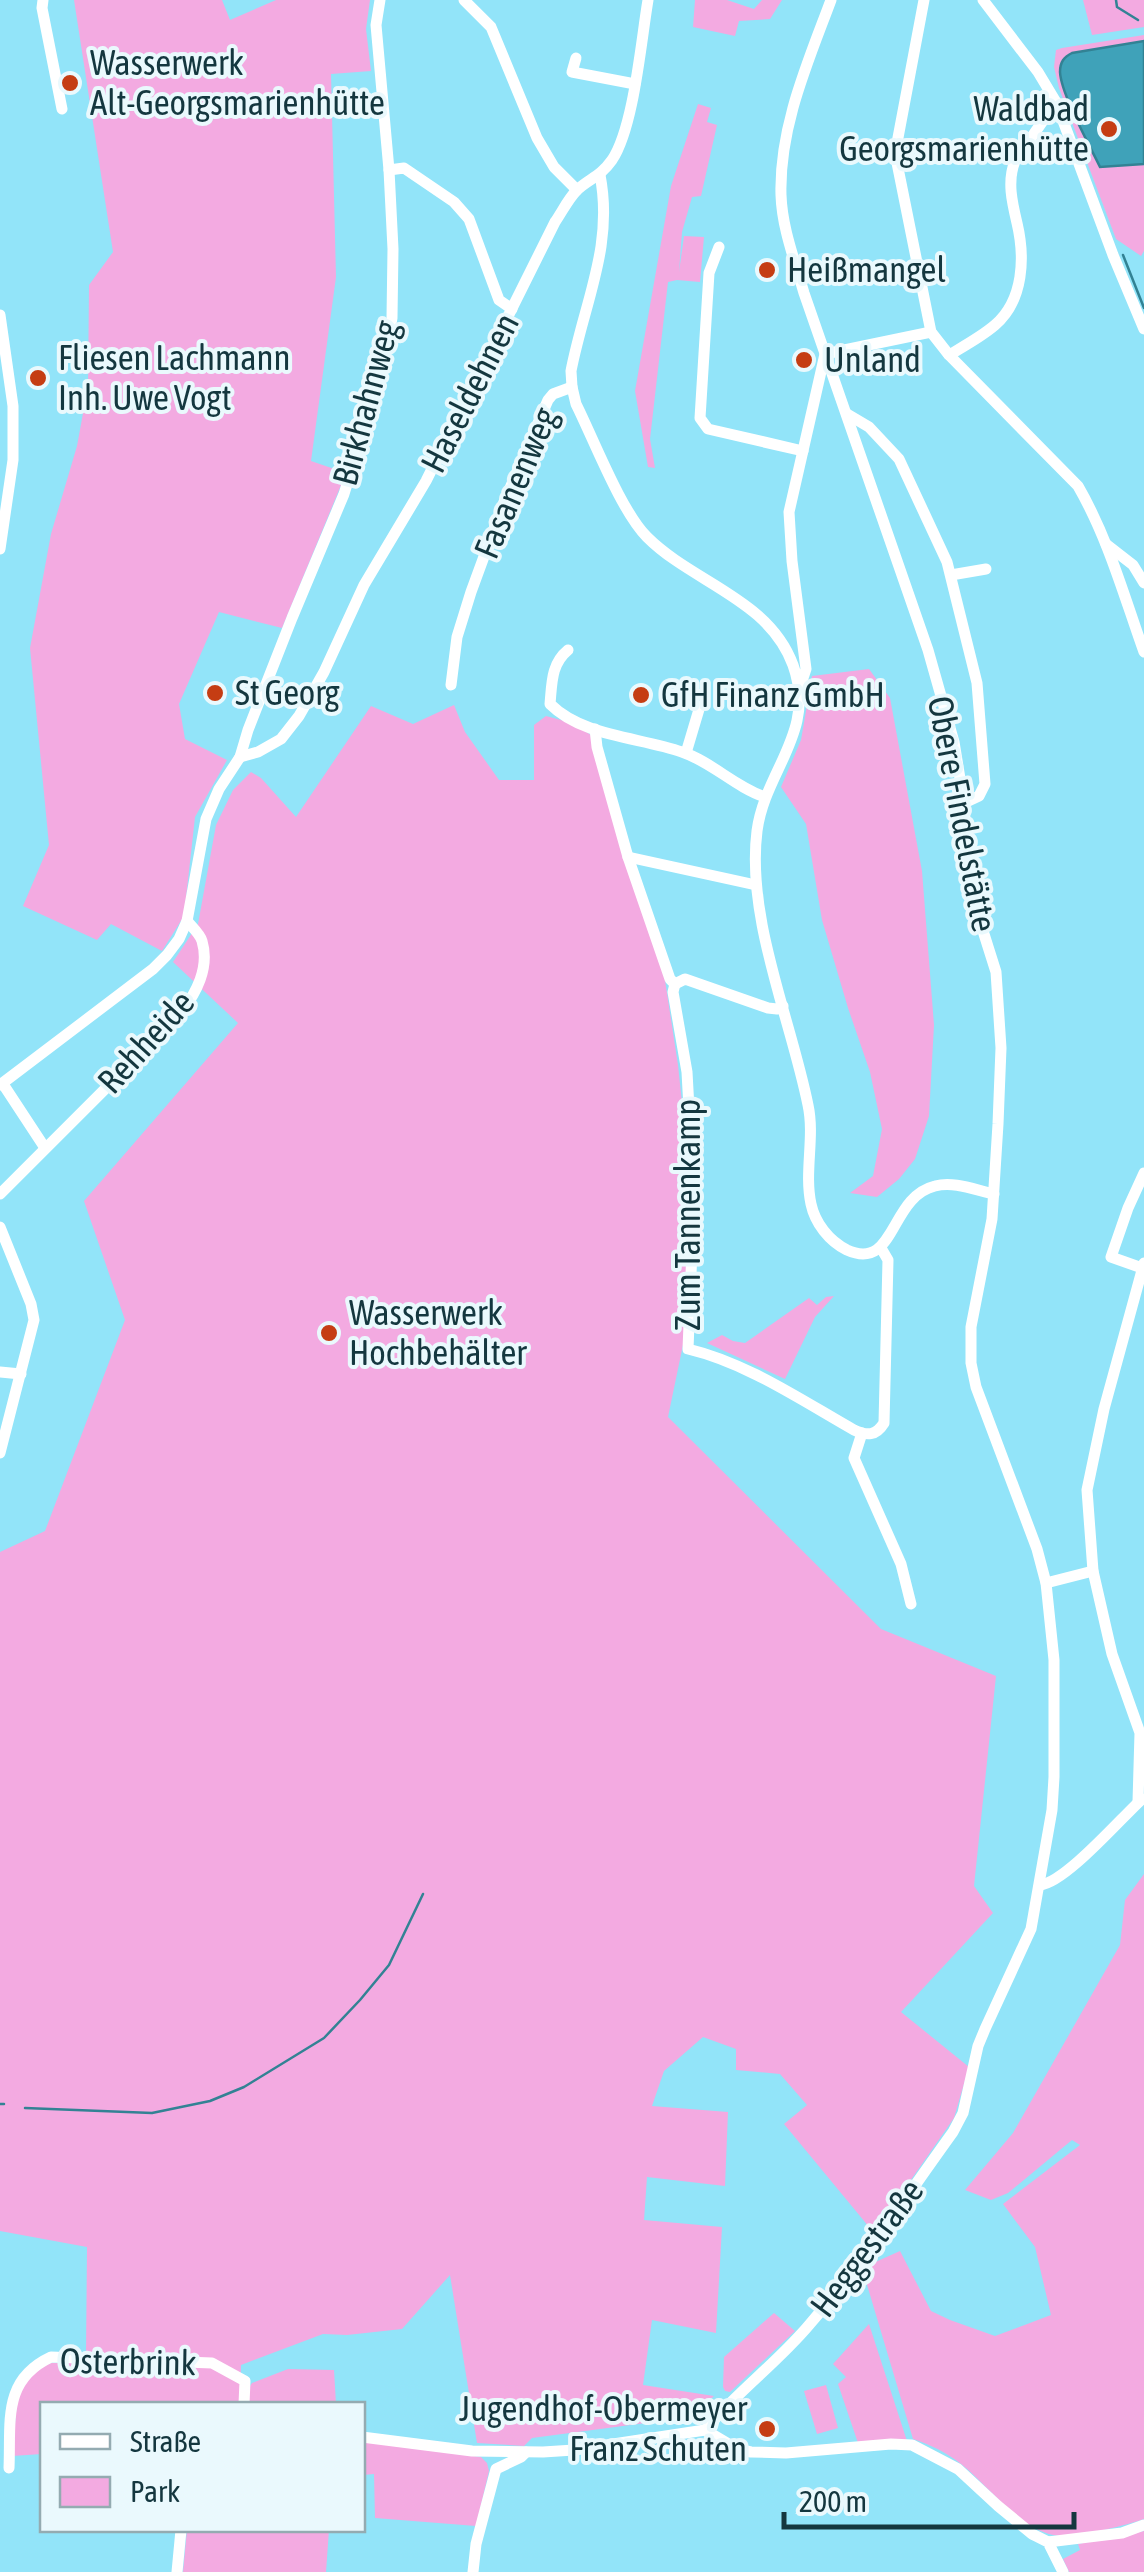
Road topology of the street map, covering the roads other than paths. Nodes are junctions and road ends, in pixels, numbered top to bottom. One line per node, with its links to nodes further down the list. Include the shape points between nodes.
1 (43, 0): 11 (street)
2 (380, 0): 12 (street, Birkhahnweg, via 376,26)
3 (464, 0): 14 (street, via 491,27 537,138)
4 (648, 0): 9 (street, Haseldehnen)
5 (831, 0): 20 (street, Obere Findelstätte, via 798,90 781,195 787,237)
6 (924, 0): 19 (street, via 897,163)
7 (982, 0): 10 (street)
8 (576, 58): 9 (street, via 572,72)
9 (634, 84): 13 (street, Haseldehnen, via 615,155)
10 (1056, 102): 18 (street); 21 (street, via 1011,170 1020,234 1014,300 997,324)
11 (62, 109)
12 (389, 170): 16 (street, via 404,168 469,219 498,300); 37 (street, Birkhahnweg, via 392,318 382,370 344,494)
13 (600, 175): 14 (street, Haseldehnen); 22 (street, Fasanenweg, via 606,203 600,263)
14 (577, 190): 16 (street, Haseldehnen)
15 (718, 247): 24 (street, via 709,275 700,418 708,429)
16 (512, 310): 37 (street, Haseldehnen, via 299,716 280,739)
17 (0, 315): 26 (street, via 13,442)
18 (1144, 328)
19 (930, 332): 20 (street); 21 (street)
20 (825, 354): 23 (street, Obere Findelstätte); 24 (street)
21 (949, 356): 25 (street, via 1078,486)
22 (572, 387): 32 (street, Fasanenweg, via 548,400 504,502 470,592); 33 (street, via 644,534 755,611 779,636)
23 (847, 414): 28 (street, via 899,459); 39 (street, Obere Findelstätte, via 928,650)
24 (803, 451): 33 (street, via 789,512 806,669)
25 (1106, 544): 29 (street); 31 (street)
26 (0, 548)
27 (986, 568): 28 (street)
28 (951, 576): 39 (street, via 977,683 985,784)
29 (1144, 583)
30 (568, 650): 35 (street, via 554,670 550,704)
31 (1144, 652)
32 (450, 685)
33 (799, 690): 38 (street, via 792,742)
34 (700, 706): 36 (street)
35 (595, 729): 36 (street); 40 (street, Zum Tannenkamp)
36 (686, 753): 38 (street)
37 (240, 757): 42 (street, Birkhahnweg, via 206,819)
38 (765, 798): 41 (street)
39 (964, 804): 49 (street, Obere Findelstätte, via 967,857 1000,1006)
40 (628, 858): 41 (street); 43 (street, Zum Tannenkamp)
41 (756, 885): 44 (street)
42 (187, 921): 45 (street, via 153,969); 46 (street, Rehheide, via 202,939 204,964 193,996)
43 (675, 984): 44 (street, via 685,979 768,1008); 55 (street, Zum Tannenkamp, via 694,1200 688,1349 763,1379)
44 (783, 1006): 51 (street, via 809,1109 809,1184 818,1224 845,1249 859,1254)
45 (1, 1084): 46 (street)
46 (44, 1148): 48 (street, Rehheide)
47 (1144, 1173): 52 (street, via 1111,1257)
48 (0, 1194)
49 (994, 1194): 51 (street, via 954,1184 921,1190); 58 (street, Obere Findelstätte, via 970,1363)
50 (0, 1227): 54 (street, via 34,1320)
51 (881, 1248): 55 (street, via 888,1260 884,1422 879,1431)
52 (1143, 1266): 57 (street, via 1087,1490)
53 (0, 1372): 54 (street)
54 (21, 1374): 56 (street)
55 (862, 1433): 59 (street, via 854,1458)
56 (0, 1453)
57 (1093, 1571): 58 (street); 61 (street, via 1140,1733)
58 (1046, 1583): 60 (street, Obere Findelstätte)
59 (911, 1604)
60 (1054, 1701): 62 (street, Heggestraße, via 1052,1810)
61 (1141, 1800): 62 (street, via 1073,1866)
62 (1040, 1886): 64 (street, Heggestraße, via 1031,1929 978,2046 953,2132 807,2328)
63 (244, 2402): 68 (street, Osterbrink, via 245,2381 212,2362 51,2357 15,2389)
64 (705, 2430): 67 (street); 72 (street, via 751,2452 912,2445 958,2469)
65 (365, 2438): 66 (street)
66 (482, 2451): 67 (street); 69 (street)
67 (526, 2452): 69 (street)
68 (9, 2468)
69 (496, 2469): 74 (street)
70 (1144, 2525): 72 (street)
71 (181, 2532): 73 (street)
72 (1048, 2542): 75 (street)
73 (177, 2572)
74 (473, 2572)
75 (1063, 2572)

